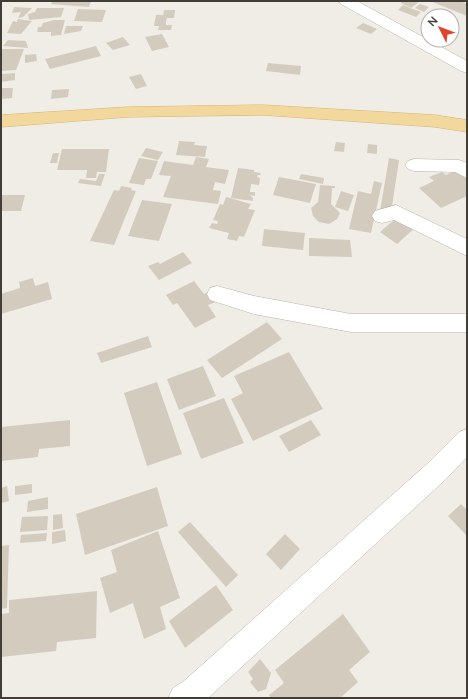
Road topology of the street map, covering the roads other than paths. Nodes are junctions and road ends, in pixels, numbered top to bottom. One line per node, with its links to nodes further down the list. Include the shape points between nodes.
1 (346, 1): 3 (street)
2 (380, 1): 3 (street)
3 (366, 13): 4 (street)
4 (467, 68)
5 (1, 121): 6 (main road, via 128,112 263,110 435,121)
6 (467, 126)
7 (414, 165): 8 (street, via 459,166)
8 (467, 172)
9 (382, 216): 10 (street, via 396,212)
10 (467, 248)
11 (217, 294): 12 (street, via 254,305 351,324)
12 (467, 322)
13 (467, 440): 14 (street, via 430,477 194,691)
14 (183, 698)

